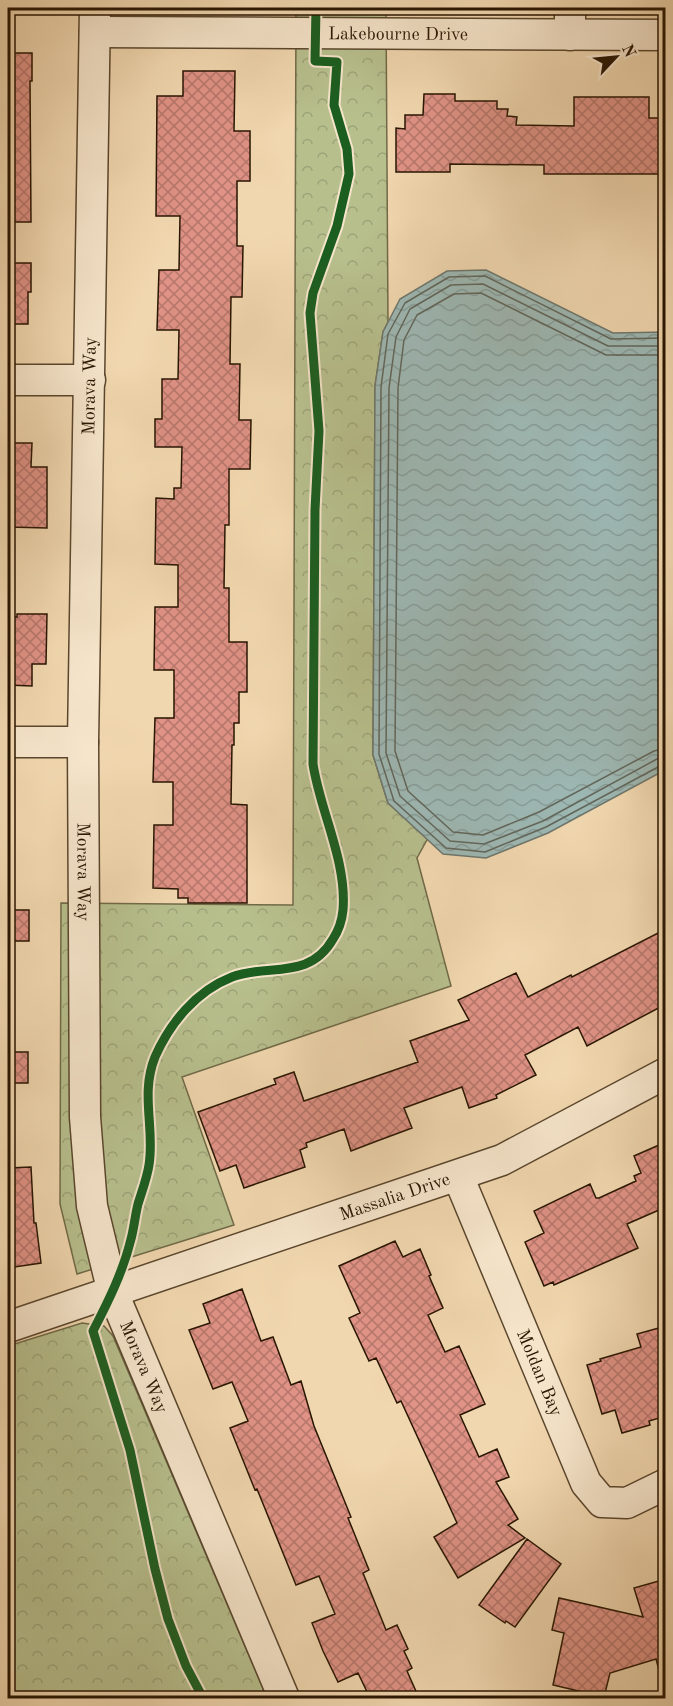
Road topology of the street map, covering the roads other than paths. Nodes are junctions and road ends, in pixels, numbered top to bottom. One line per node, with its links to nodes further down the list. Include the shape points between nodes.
1 (95, 20): 2 (street, Lakebourne Drive); 5 (street, Morava Way)
2 (570, 21): 3 (street, Lakebourne Drive)
3 (666, 35)
4 (8, 380): 5 (street)
5 (90, 380): 7 (street, Morava Way)
6 (8, 742): 7 (street)
7 (83, 742): 10 (street, Morava Way, via 85,1118 92,1206)
8 (666, 1073): 9 (street, Massalia Drive, via 502,1160)
9 (458, 1176): 10 (street, Massalia Drive); 12 (street, Moldan Bay, via 586,1483 602,1502 627,1503)
10 (113, 1293): 11 (street, Massalia Drive); 13 (street, Morava Way)
11 (8, 1327)
12 (666, 1484)
13 (284, 1698)

